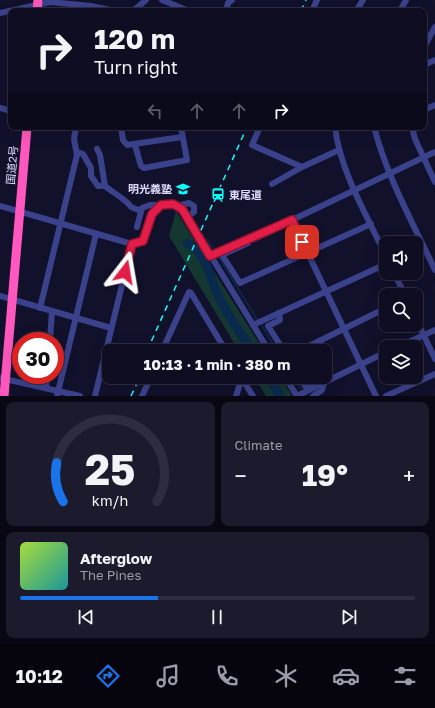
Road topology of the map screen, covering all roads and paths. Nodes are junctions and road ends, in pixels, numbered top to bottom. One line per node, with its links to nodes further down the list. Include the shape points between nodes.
1 (146, 0): 8 (street)
2 (162, 0): 9 (street)
3 (232, 0): 10 (street)
4 (92, 3): 5 (street, via 50,2); 7 (street)
5 (38, 5): 6 (street)
6 (24, 8)
7 (106, 8)
8 (137, 8)
9 (182, 8)
10 (227, 8)
11 (435, 27): 12 (street)
12 (427, 42)
13 (27, 130): 39 (highway, 国道2号)
14 (76, 130): 25 (street, via 74,139)
15 (121, 130): 22 (street, via 123,140 127,145)
16 (181, 130): 21 (street)
17 (259, 130): 29 (street, via 252,145)
18 (336, 130): 24 (street)
19 (375, 130): 31 (street)
20 (413, 130): 27 (street)
21 (182, 137): 22 (street); 22 (street, via 187,160 144,168 140,166)
22 (135, 145)
23 (97, 149): 28 (street)
24 (339, 150): 29 (street); 35 (street)
25 (77, 152): 30 (street, via 83,154); 43 (street)
26 (435, 152): 27 (street)
27 (424, 157): 31 (street); 32 (street)
28 (101, 165): 30 (street); 34 (street)
29 (302, 166): 33 (street)
30 (91, 168): 34 (street, via 91,176 98,186)
31 (390, 173): 35 (street); 53 (street)
32 (435, 182)
33 (272, 184)
34 (106, 186): 40 (street, via 131,207)
35 (356, 190): 42 (street); 44 (street)
36 (161, 205): 38 (street); 40 (street, via 150,205); 49 (street, via 152,214 143,241)
37 (0, 206): 39 (street)
38 (178, 206): 41 (street); 41 (street, via 189,203 194,206 194,212)
39 (20, 211): 43 (street); 56 (highway, 国道2号)
40 (141, 211): 45 (street)
41 (187, 217): 51 (street)
42 (292, 220): 47 (street); 50 (street)
43 (61, 224): 46 (street); 57 (street)
44 (371, 224): 48 (street); 50 (street)
45 (137, 227)
46 (96, 234): 49 (street); 61 (street)
47 (250, 238): 50 (street, via 248,243 222,255 240,283); 51 (street)
48 (379, 241)
49 (132, 244): 63 (street)
50 (308, 253): 54 (street)
51 (210, 256): 62 (street)
52 (379, 267): 54 (street)
53 (435, 270)
54 (326, 292): 60 (street); 64 (street)
55 (0, 296): 56 (street)
56 (12, 300): 57 (street); 79 (highway, 国道2号)
57 (40, 308): 58 (street)
58 (52, 311): 61 (street); 66 (street)
59 (379, 311): 64 (street)
60 (279, 313): 62 (street); 73 (street, via 280,320 268,326)
61 (76, 318): 63 (street); 89 (street)
62 (253, 326): 72 (street)
63 (111, 328): 92 (street)
64 (343, 328): 74 (street); 77 (street)
65 (435, 330): 68 (street)
66 (51, 332)
67 (422, 332): 68 (street)
68 (424, 335): 69 (street); 76 (street)
69 (413, 340)
70 (165, 344): 71 (street, via 189,292 192,293)
71 (222, 344)
72 (265, 344)
73 (280, 344)
74 (312, 344)
75 (379, 355): 77 (street)
76 (435, 359)
77 (360, 364): 80 (street); 98 (street)
78 (435, 374): 99 (street)
79 (3, 378): 88 (street); 90 (highway, 国道2号)
80 (332, 379)
81 (46, 384): 88 (street)
82 (148, 384): 93 (street)
83 (240, 384): 94 (street)
84 (246, 384): 95 (street)
85 (289, 384): 96 (street)
86 (322, 384): 96 (street)
87 (324, 384): 97 (street, via 322,390)
88 (46, 388): 89 (street)
89 (58, 393): 91 (street)
90 (4, 396)
91 (80, 396)
92 (95, 396)
93 (142, 396)
94 (236, 396)
95 (253, 396)
96 (297, 396)
97 (313, 396)
98 (376, 396)
99 (386, 396)

